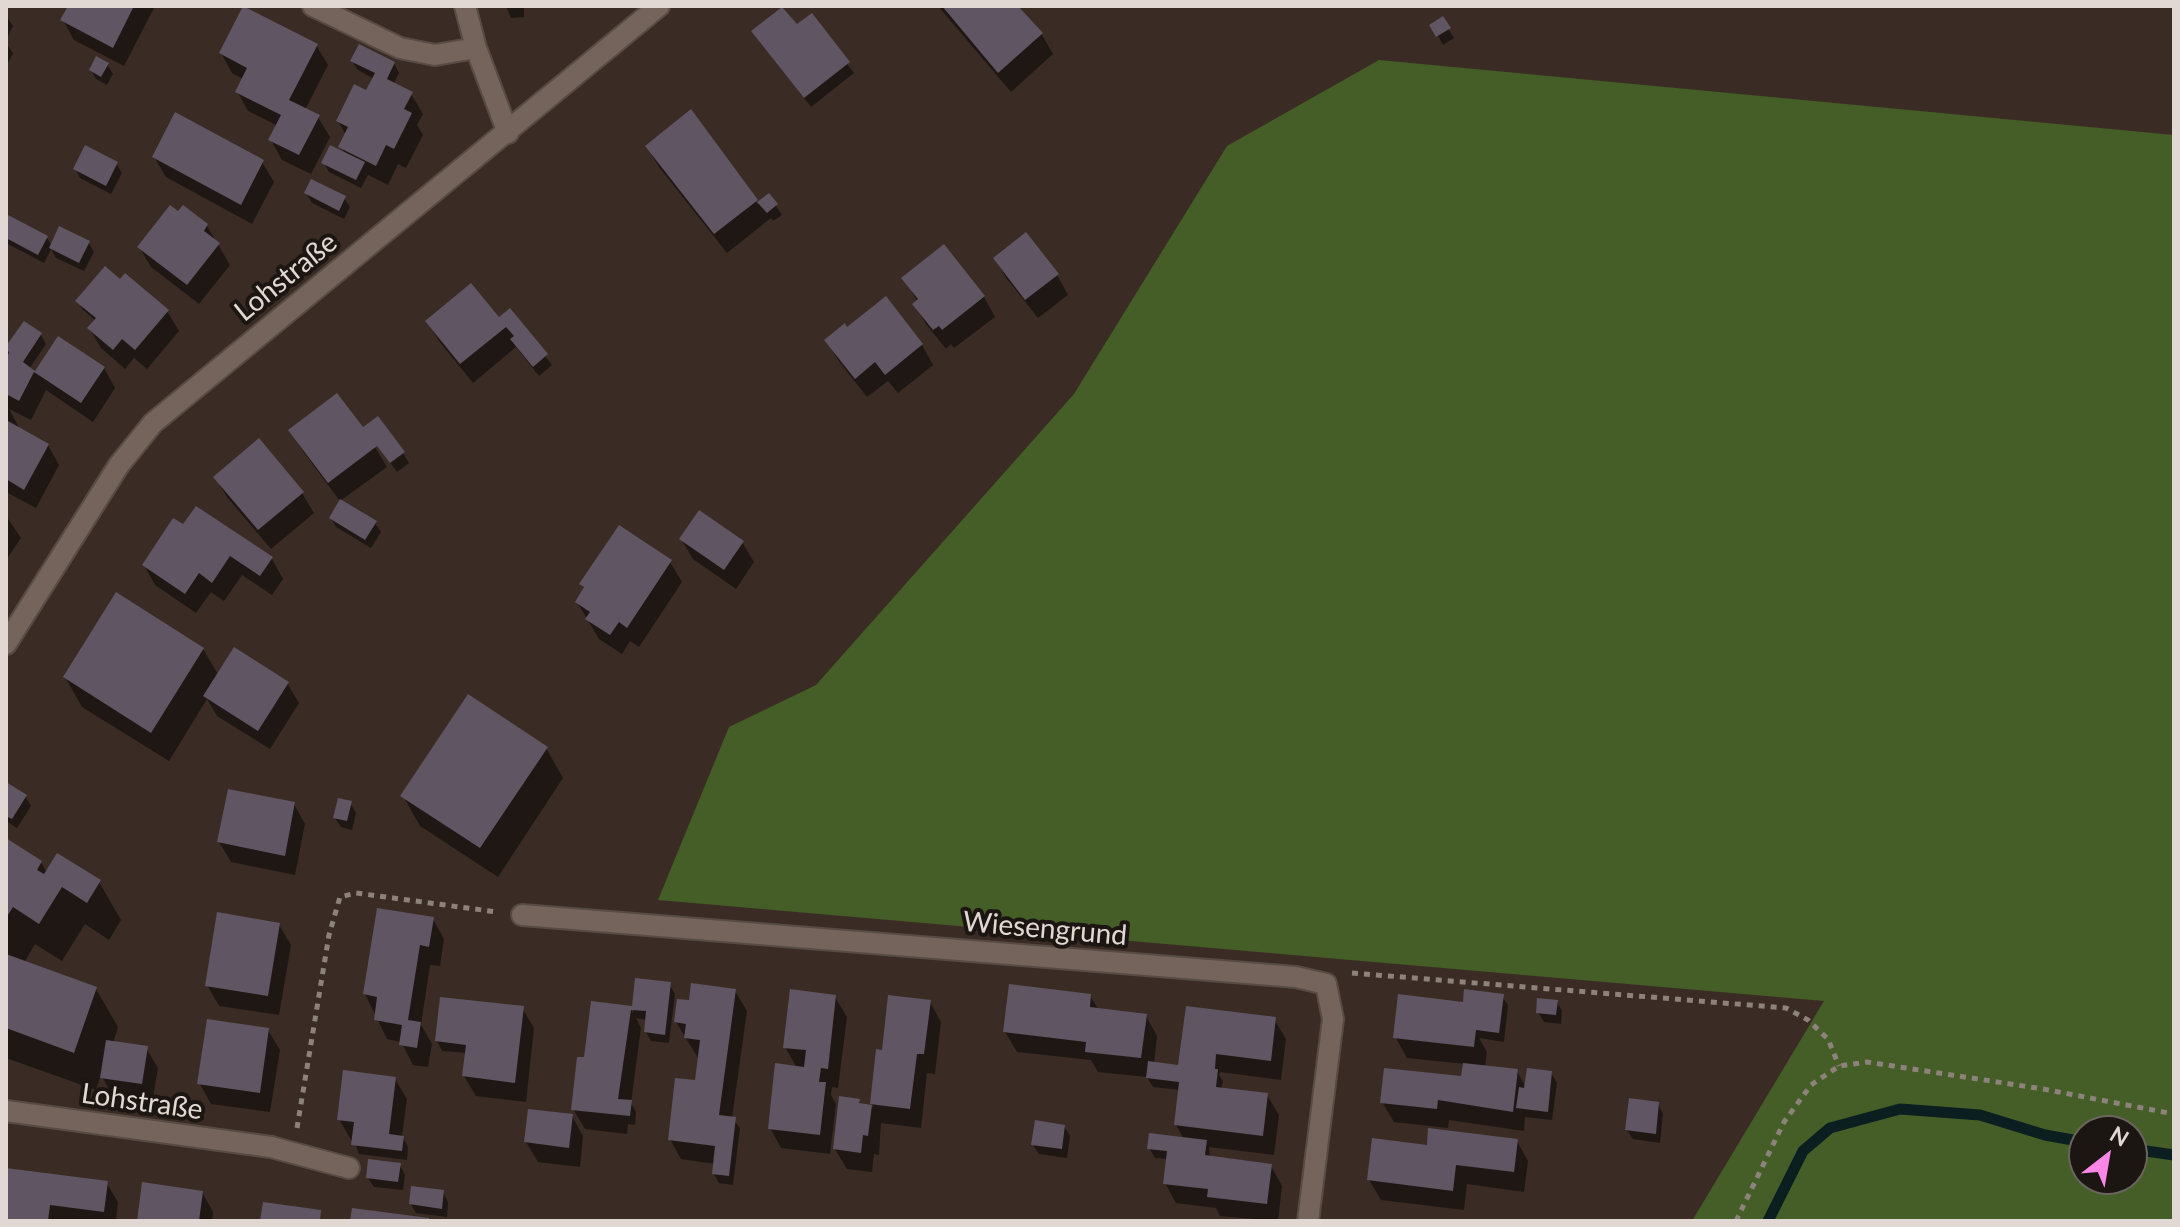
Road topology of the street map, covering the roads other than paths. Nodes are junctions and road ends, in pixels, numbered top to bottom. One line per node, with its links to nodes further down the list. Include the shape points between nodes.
1 (313, 6): 4 (street, via 400,48 435,55)
2 (465, 6): 4 (street)
3 (659, 6): 5 (street, Lohstraße)
4 (476, 48): 5 (street)
5 (508, 133): 6 (street, Lohstraße, via 153,423 119,465)
6 (6, 644)
7 (522, 915): 10 (street, Wiesengrund, via 1296,977 1326,984 1333,1019)
8 (6, 1111): 9 (street, Lohstraße, via 271,1147)
9 (349, 1168)
10 (1308, 1221)

